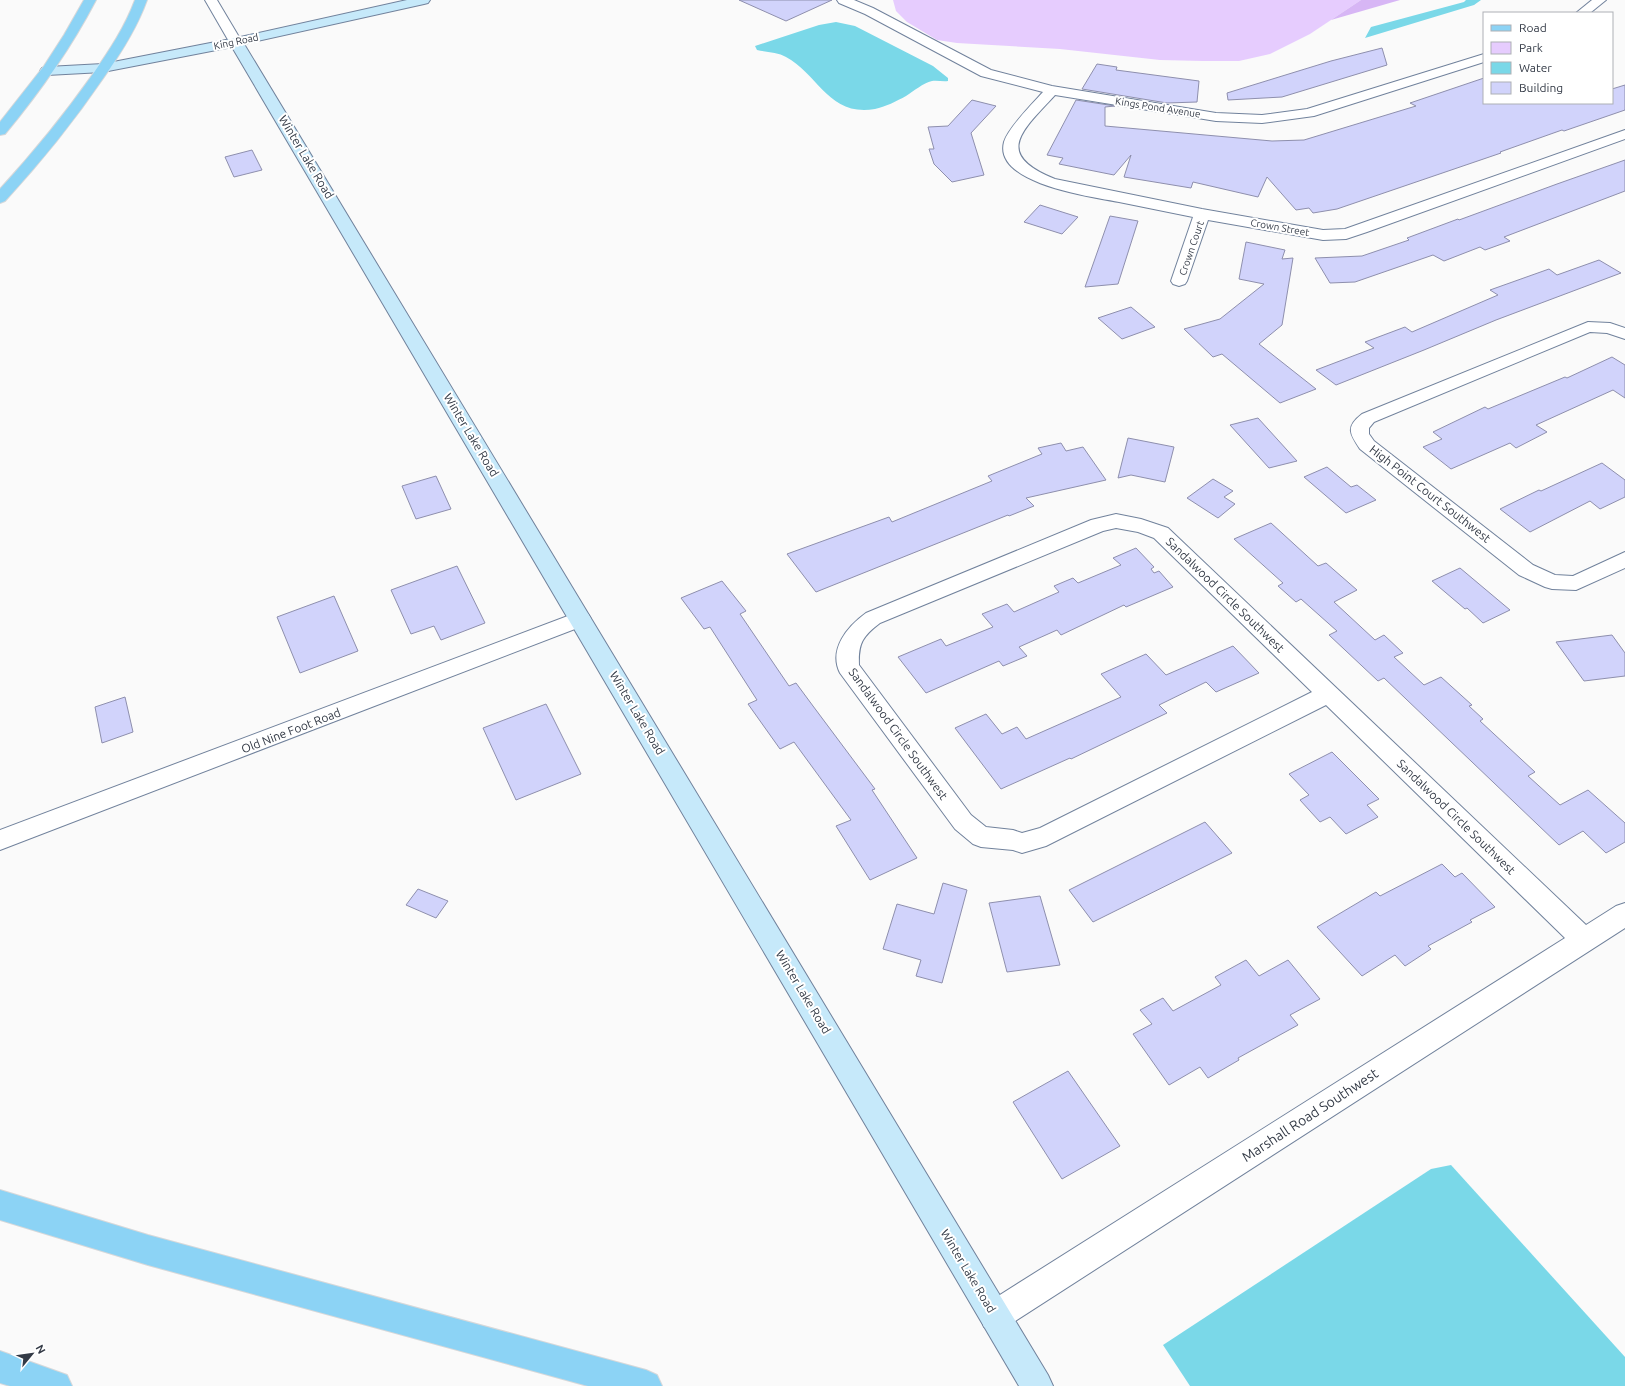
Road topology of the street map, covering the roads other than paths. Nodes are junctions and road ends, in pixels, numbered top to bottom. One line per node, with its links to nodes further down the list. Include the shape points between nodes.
1 (90, 0): 11 (main road, via 71,38)
2 (141, 0): 10 (main road, via 127,32)
3 (211, 0): 8 (street)
4 (424, 0): 8 (street, King Road)
5 (843, 0): 12 (street, Kings Pond Avenue, via 869,11 981,71)
6 (1600, 0): 7 (street)
7 (1583, 12)
8 (236, 42): 10 (street, King Road); 20 (street, Winter Lake Road)
9 (1483, 58): 12 (street, Kings Pond Avenue, via 1309,113 1268,119 1216,117)
10 (104, 68): 11 (street, King Road); 15 (main road, via 54,137)
11 (47, 72): 13 (main road)
12 (1052, 90): 16 (street, Crown Street, via 1011,144 1012,153 1020,166 1038,178 1066,187)
13 (0, 131)
14 (1625, 134): 16 (street, Crown Street, via 1346,234 1323,235)
15 (0, 198)
16 (1202, 214): 17 (street, Crown Court)
17 (1179, 281)
18 (1618, 331): 19 (street, High Point Court Southwest, via 1588,327 1368,418 1361,423 1359,434 1368,445 1526,570 1544,580 1576,583)
19 (1625, 559)
20 (580, 619): 22 (street, Old Nine Foot Road); 26 (street, Winter Lake Road)
21 (1328, 694): 21 (street, Sandalwood Circle Southwest, via 1161,533 1116,521 1098,525 873,618 858,629 847,651 848,667 963,822 981,837 1022,843 1046,836); 24 (street, Sandalwood Circle Southwest)
22 (0, 840)
23 (1625, 914): 24 (street, Marshall Road Southwest)
24 (1584, 940): 26 (street, Marshall Road Southwest)
25 (0, 1205): 29 (main road, via 148,1250)
26 (995, 1316): 30 (street, Winter Lake Road)
27 (0, 1367): 28 (main road)
28 (56, 1386)
29 (646, 1386)
30 (1037, 1386)

